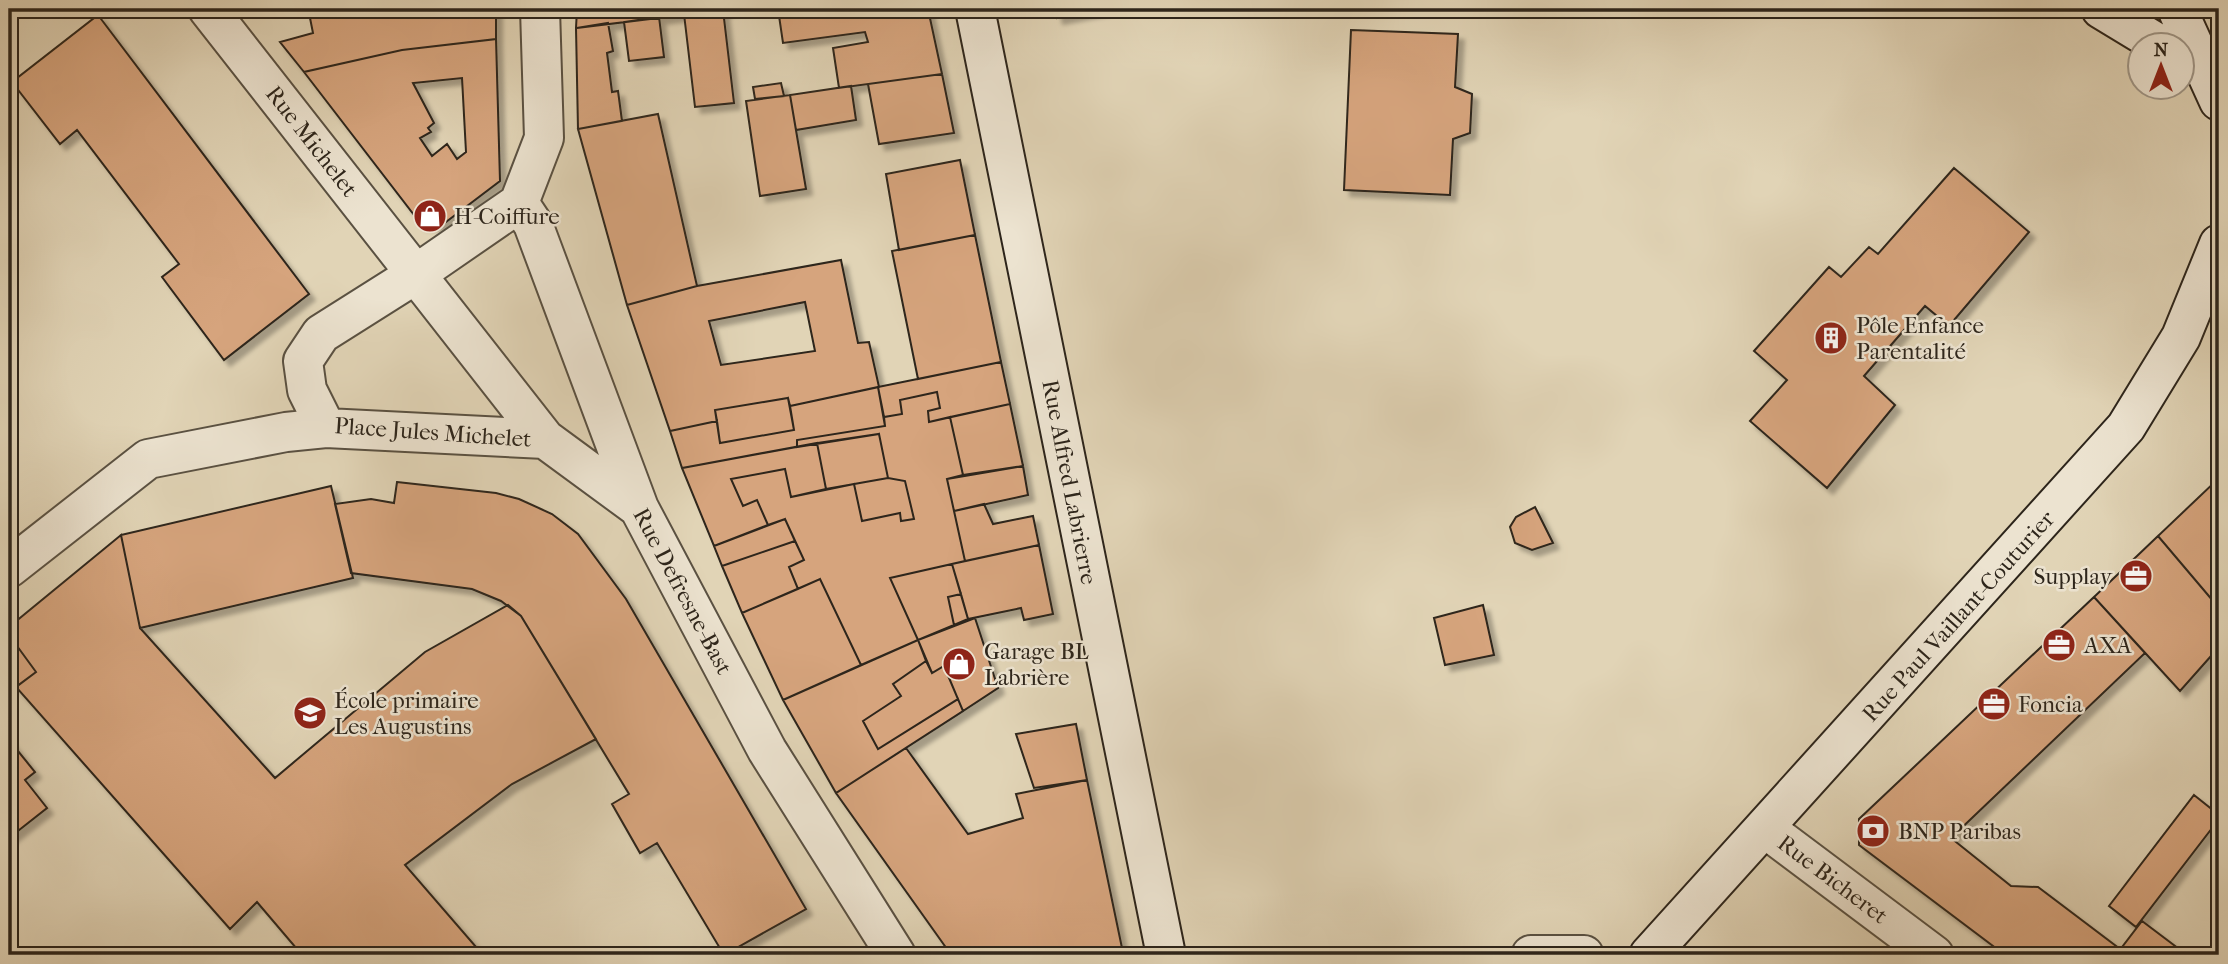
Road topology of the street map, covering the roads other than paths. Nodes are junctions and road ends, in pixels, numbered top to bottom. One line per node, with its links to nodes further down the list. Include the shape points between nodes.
1 (208, 9): 10 (street, Rue Michelet)
2 (540, 9): 8 (street, via 544,138)
3 (975, 9): 17 (street, Rue Alfred Labrierre)
4 (2101, 9): 6 (street)
5 (2177, 9): 7 (street)
6 (2139, 32)
7 (2206, 75)
8 (519, 203): 10 (street); 13 (street, Rue Defresne-Bast, via 533,224)
9 (2219, 244): 15 (street, Rue Paul Vaillant-Couturier, via 2181,337 2126,427)
10 (416, 274): 11 (street, Place Jules Michelet, via 321,334 303,361 307,390); 12 (street, Place Jules Michelet)
11 (326, 428): 12 (street, Place Jules Michelet); 14 (street, via 148,459)
12 (545, 439): 13 (street, Place Jules Michelet)
13 (639, 508): 16 (street, Rue Defresne-Bast, via 767,750)
14 (9, 568)
15 (1766, 829): 20 (street, Rue Paul Vaillant-Couturier); 21 (street, Rue Bicheret)
16 (896, 955)
17 (1166, 955)
18 (1531, 955): 19 (street)
19 (1584, 955)
20 (1650, 955)
21 (1934, 955)

